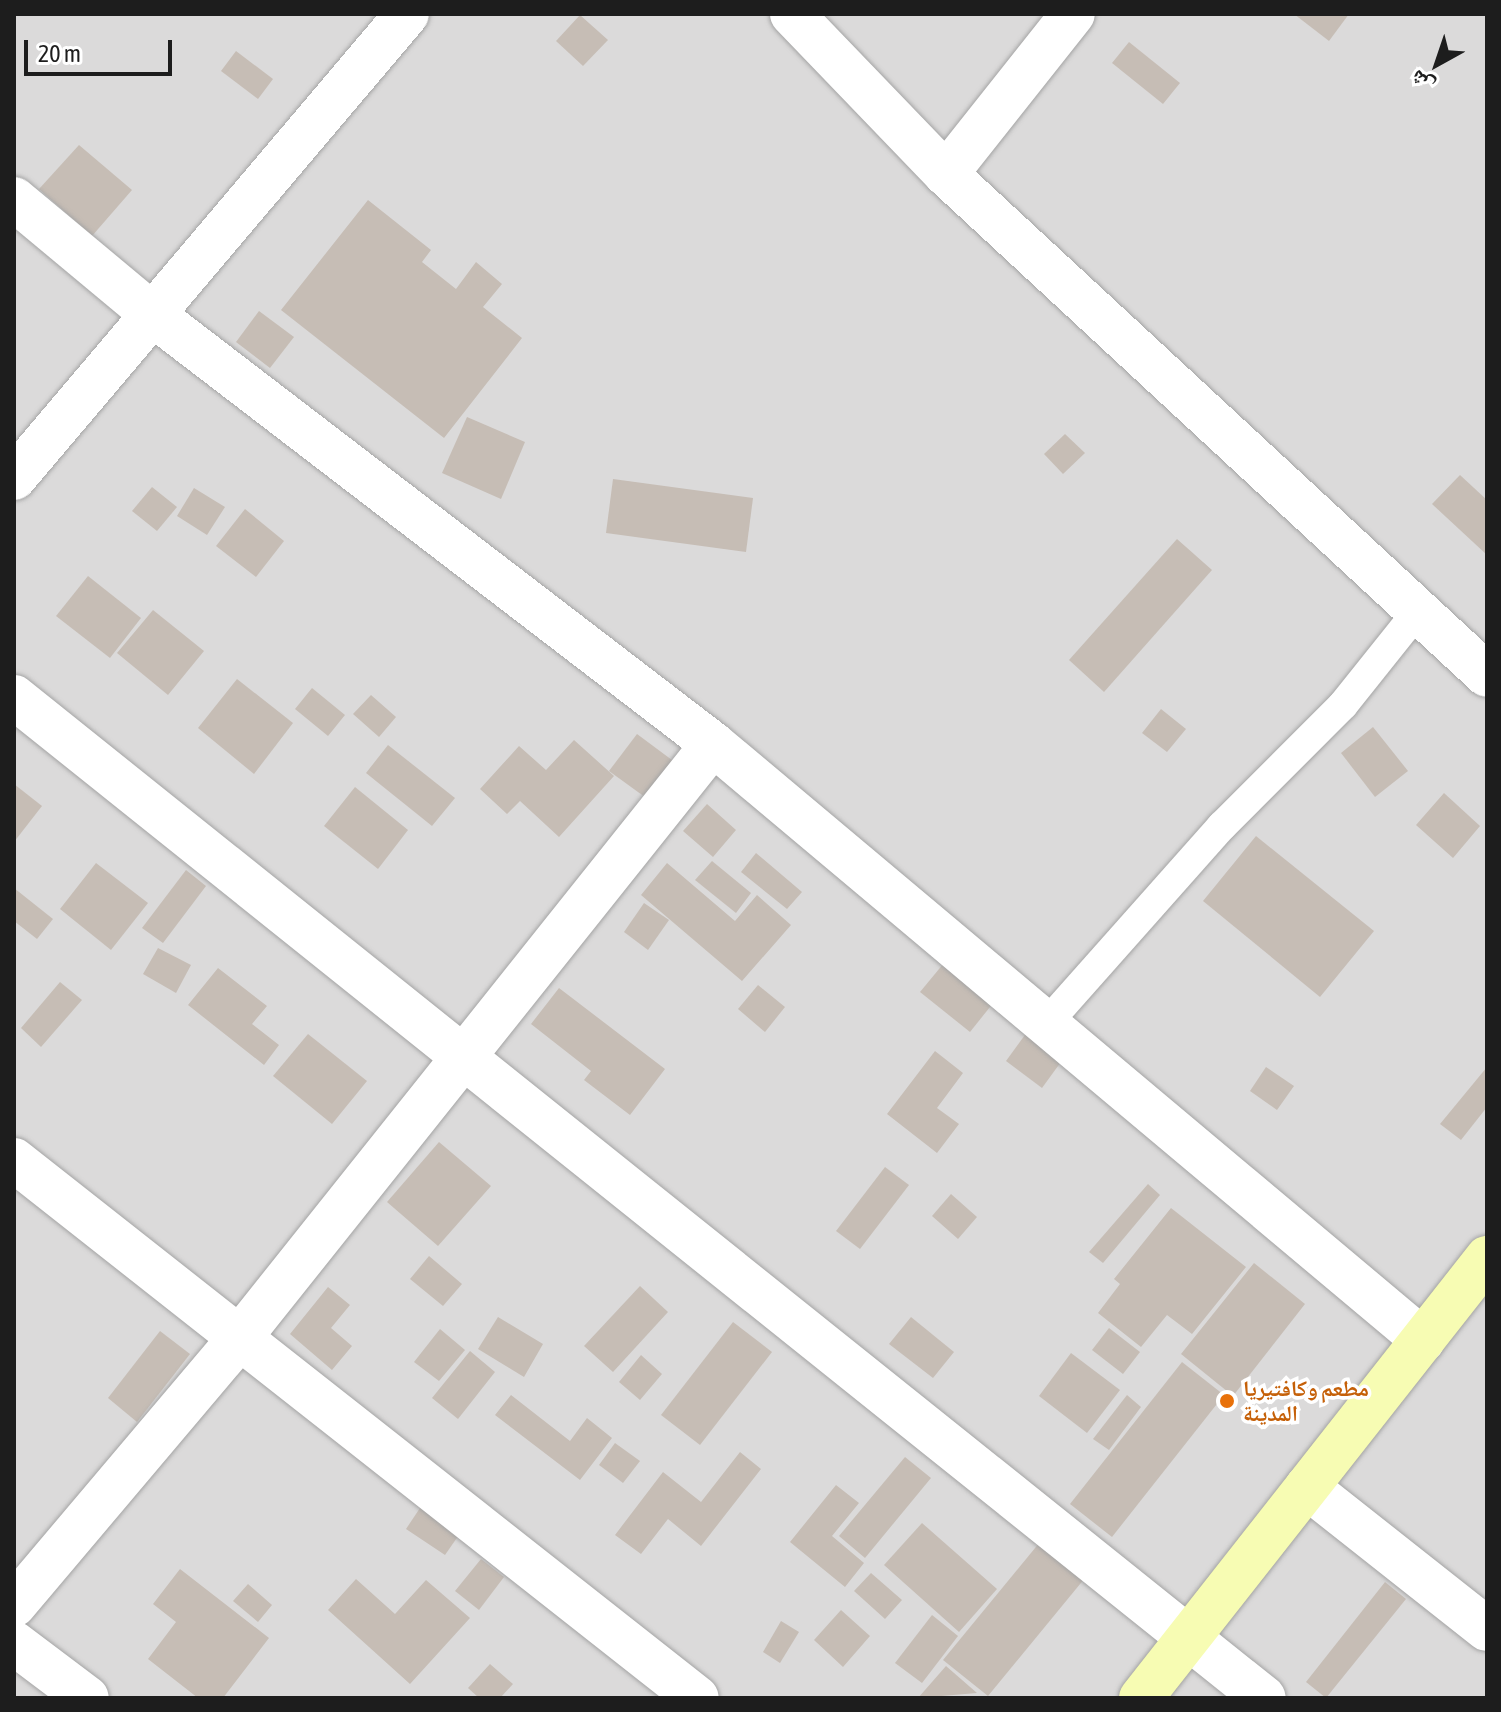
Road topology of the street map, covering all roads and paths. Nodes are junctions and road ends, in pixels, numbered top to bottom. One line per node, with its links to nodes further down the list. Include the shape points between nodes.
1 (407, 14): 6 (street)
2 (792, 14): 4 (street)
3 (1073, 14): 4 (street)
4 (946, 174): 8 (street)
5 (14, 199): 6 (street)
6 (152, 314): 7 (street); 11 (street)
7 (14, 478)
8 (1418, 611): 9 (street); 12 (lane, via 1343,705 1222,826)
9 (1487, 675)
10 (14, 697): 13 (street)
11 (713, 744): 12 (street); 13 (street)
12 (1046, 1024): 17 (street)
13 (465, 1056): 16 (street); 21 (street)
14 (14, 1160): 16 (street)
15 (1487, 1258): 17 (main road)
16 (241, 1336): 19 (street); 24 (street)
17 (1423, 1340): 18 (main road)
18 (1307, 1487): 20 (street); 21 (main road)
19 (14, 1605)
20 (1487, 1629)
21 (1189, 1638): 25 (main road); 26 (street)
22 (14, 1643): 23 (street)
23 (87, 1698)
24 (697, 1698)
25 (1141, 1698)
26 (1264, 1698)

